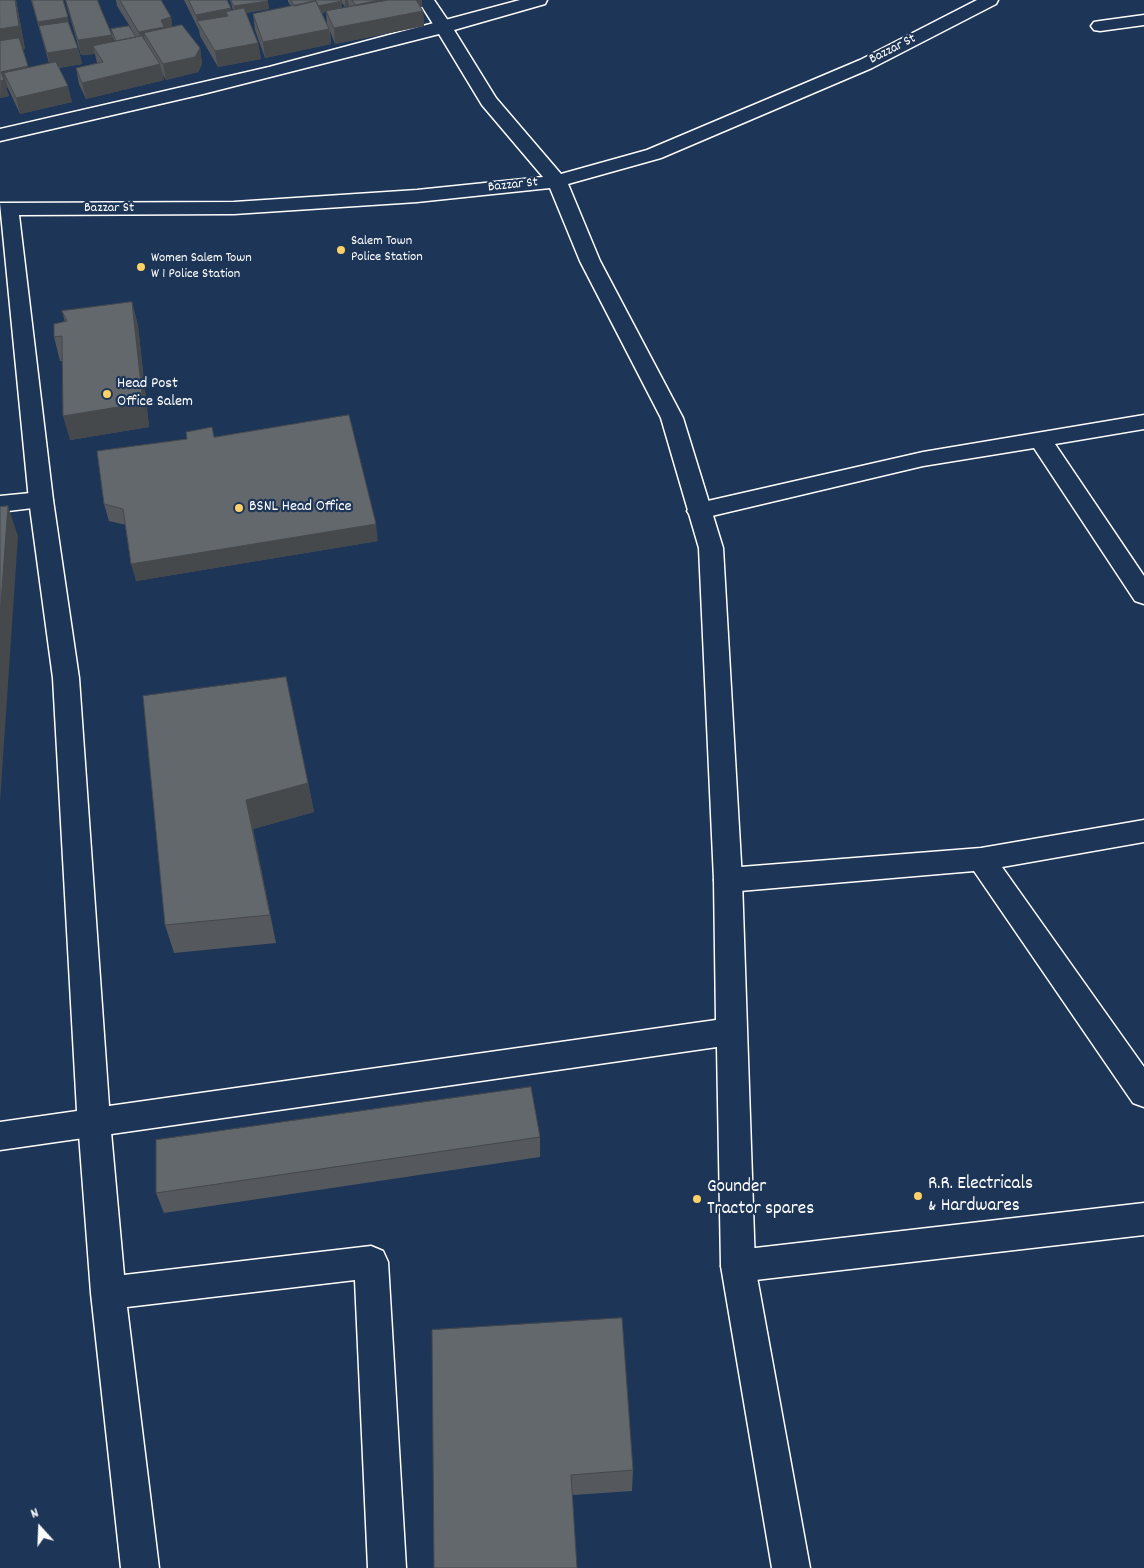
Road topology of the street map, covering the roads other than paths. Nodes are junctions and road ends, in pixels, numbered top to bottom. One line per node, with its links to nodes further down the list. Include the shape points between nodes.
1 (426, 0): 6 (main road)
2 (539, 0): 6 (main road)
3 (990, 0): 8 (main road, Bazzar St, via 866,64 654,154)
4 (1144, 20): 5 (main road)
5 (1100, 26)
6 (444, 28): 7 (main road, via 187,94); 8 (main road, via 488,101)
7 (0, 135)
8 (557, 181): 9 (main road, Bazzar St, via 417,196 234,208); 14 (main road, via 590,261 672,418)
9 (4, 210): 12 (main road)
10 (1144, 422): 11 (main road)
11 (1040, 439): 14 (main road, via 923,460); 15 (main road)
12 (41, 500): 13 (main road); 21 (main road, via 66,678)
13 (0, 504)
14 (699, 511): 18 (main road, via 711,548)
15 (1144, 595)
16 (1144, 831): 17 (main road)
17 (980, 859): 18 (main road); 20 (main road)
18 (728, 880): 19 (main road)
19 (733, 1031): 21 (main road); 24 (main road)
20 (1144, 1093)
21 (94, 1121): 22 (main road); 25 (main road)
22 (0, 1136)
23 (1144, 1219): 24 (main road)
24 (738, 1266): 28 (main road)
25 (108, 1293): 26 (main road); 27 (main road, via 371,1262)
26 (140, 1568)
27 (388, 1568)
28 (791, 1568)

